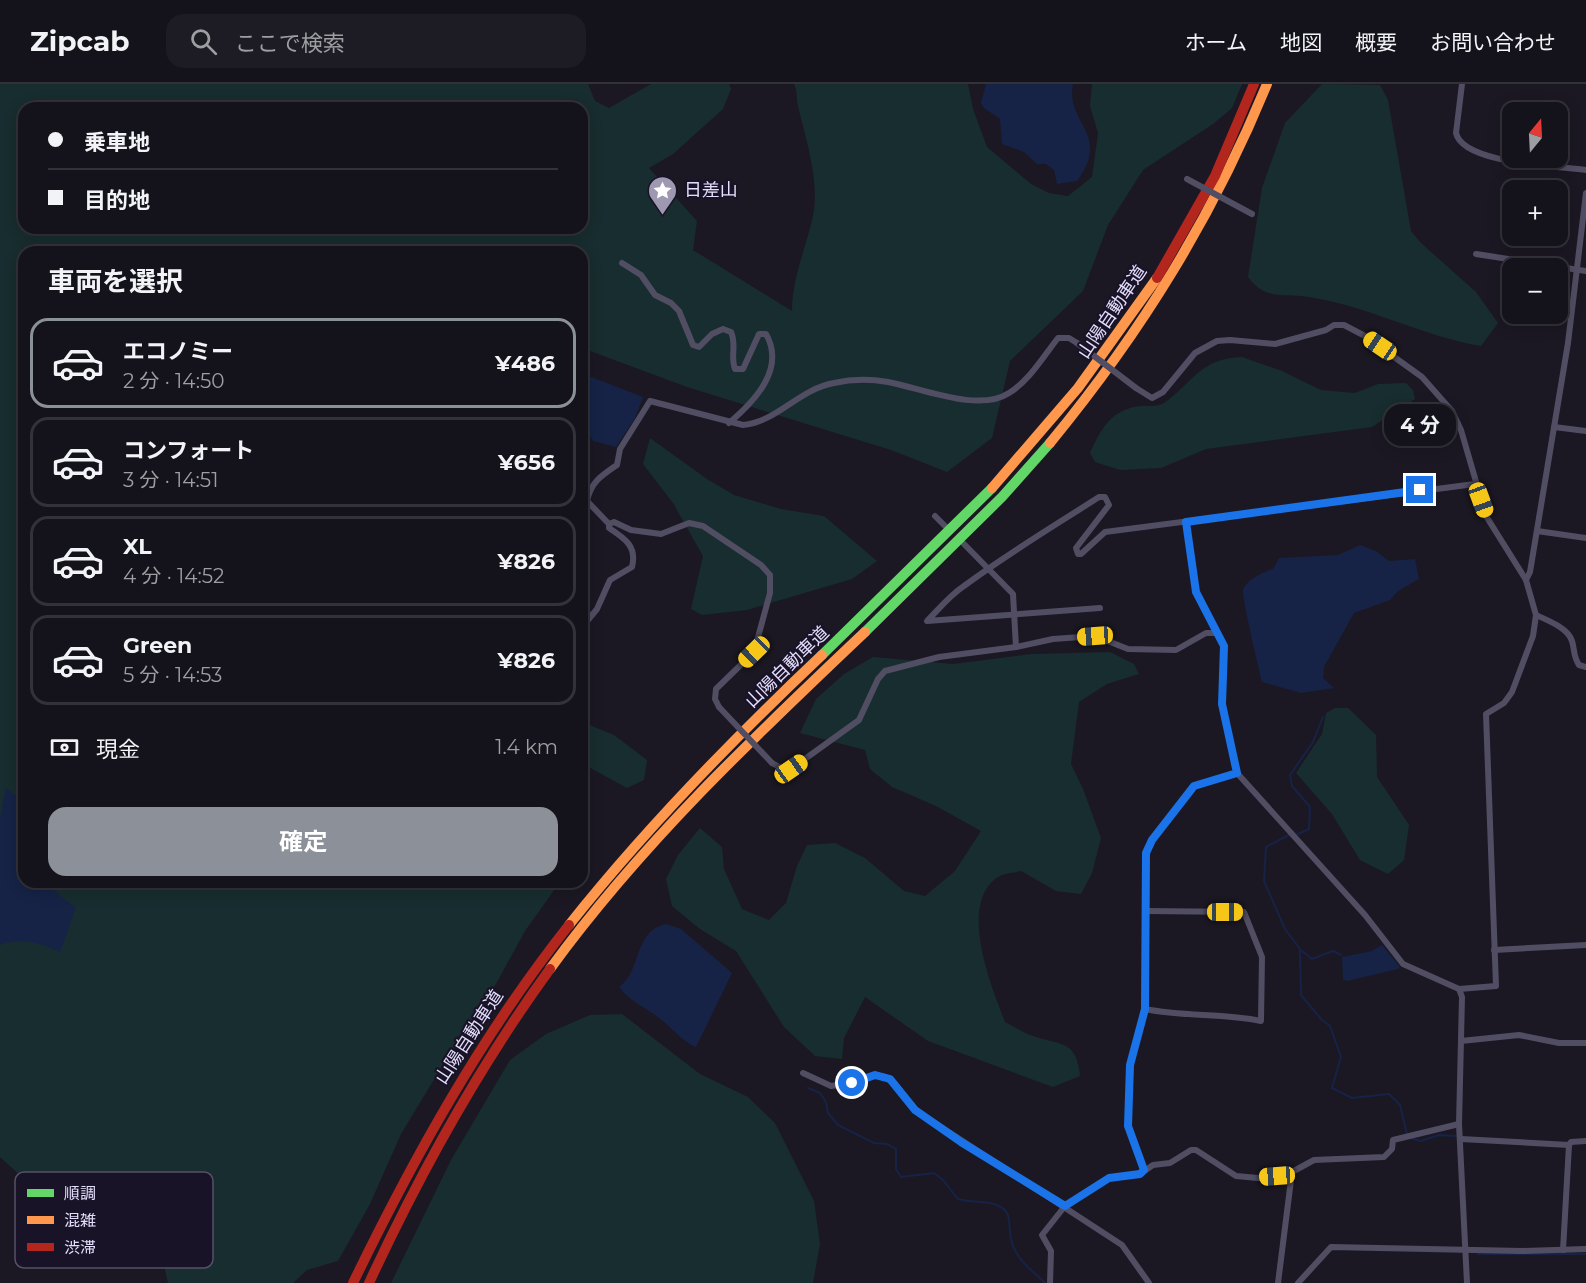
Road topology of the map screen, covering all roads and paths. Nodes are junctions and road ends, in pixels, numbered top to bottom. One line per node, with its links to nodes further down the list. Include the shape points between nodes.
1 (1254, 84): 53 (highway, 山陽自動車道, via 1213,175 1158,274 1094,369 1046,428 930,551 713,760 640,838 562,931 476,1053 434,1123)
2 (1267, 84): 54 (highway, 山陽自動車道, via 1201,225 1142,325 1105,375 1003,495 701,791 579,930 488,1059 406,1204)
3 (1462, 84): 4 (street, via 1456,133 1476,154)
4 (1586, 170)
5 (1187, 179): 7 (street, bridge)
6 (1586, 193): 10 (street)
7 (1252, 214)
8 (1476, 254): 10 (street)
9 (622, 263): 12 (street, via 641,275 655,295 679,311 693,345 699,347 712,334 723,330 731,332 735,369 744,369 759,334 766,334 772,362 764,386 757,398)
10 (1578, 270): 11 (street); 13 (street)
11 (1586, 271)
12 (729, 423): 15 (street, bridge, via 755,424 812,389 850,380 889,382 992,401 1019,387 1058,338 1077,343 1152,398 1163,392 1187,360 1217,341 1275,344 1344,325 1396,356 1452,411); 16 (street, via 650,400 620,449 617,465 595,480)
13 (1554, 427): 14 (street); 22 (street)
14 (1586, 431)
15 (1475, 484): 19 (street); 26 (street, via 1486,516)
16 (588, 496)
17 (588, 502): 20 (street)
18 (935, 516): 21 (street)
19 (1186, 522): 25 (street, via 1105,532 1078,554 1076,548 1109,505 1105,497 1099,497 1011,552); 31 (street, via 1196,592)
20 (609, 524): 30 (street, via 635,554 632,567 610,580); 32 (street, bridge, via 661,534 689,523 703,526 770,575 771,593 758,643 754,652 716,689 715,699 718,707 781,768 791,769 859,720 885,672 939,657)
21 (946, 526)
22 (1537, 531): 23 (street); 26 (street)
23 (1586, 538)
24 (964, 544): 25 (street)
25 (991, 569): 28 (street, via 1013,594); 28 (street, via 962,586 927,621)
26 (1526, 580): 29 (street)
27 (1100, 608): 28 (street)
28 (1014, 615): 32 (street)
29 (1536, 615): 33 (street, via 1569,636 1572,654 1579,665); 37 (street, via 1533,636 1512,692 1504,703 1486,714)
30 (588, 620)
31 (1215, 633): 32 (street, via 1206,633 1176,650 1128,649 1095,636); 34 (street, via 1224,646 1222,704)
32 (1016, 647)
33 (1586, 667)
34 (1237, 773): 35 (street, via 1194,786 1152,840 1144,868); 38 (street, via 1365,915 1403,964)
35 (1146, 911): 39 (street); 39 (street, via 1244,912 1262,957 1261,1021 1231,1015 1178,1016)
36 (1586, 945): 37 (street)
37 (1494, 950): 38 (street, via 1496,986)
38 (1459, 989): 40 (street)
39 (1145, 1009): 47 (street, via 1130,1065 1128,1126)
40 (1461, 1041): 41 (street, via 1519,1035 1559,1043); 43 (street)
41 (1586, 1043)
42 (803, 1073): 49 (street, via 831,1086 875,1075 890,1079 915,1110)
43 (1459, 1124): 44 (street); 48 (street, via 1393,1140 1392,1149 1384,1157 1314,1160)
44 (1461, 1139): 46 (street); 50 (street)
45 (1586, 1141): 46 (street)
46 (1569, 1145): 52 (street)
47 (1144, 1170): 48 (street, via 1196,1150 1236,1176); 49 (street, via 1140,1174 1109,1178)
48 (1292, 1172): 57 (street)
49 (1065, 1206): 55 (street, via 1042,1235 1051,1251); 56 (street, via 1122,1245)
50 (1465, 1249): 52 (street); 58 (street, via 1331,1247); 59 (street)
51 (1586, 1249): 52 (street)
52 (1563, 1250)
53 (353, 1283)
54 (369, 1283)
55 (1050, 1283)
56 (1149, 1283)
57 (1278, 1283)
58 (1298, 1283)
59 (1467, 1283)

